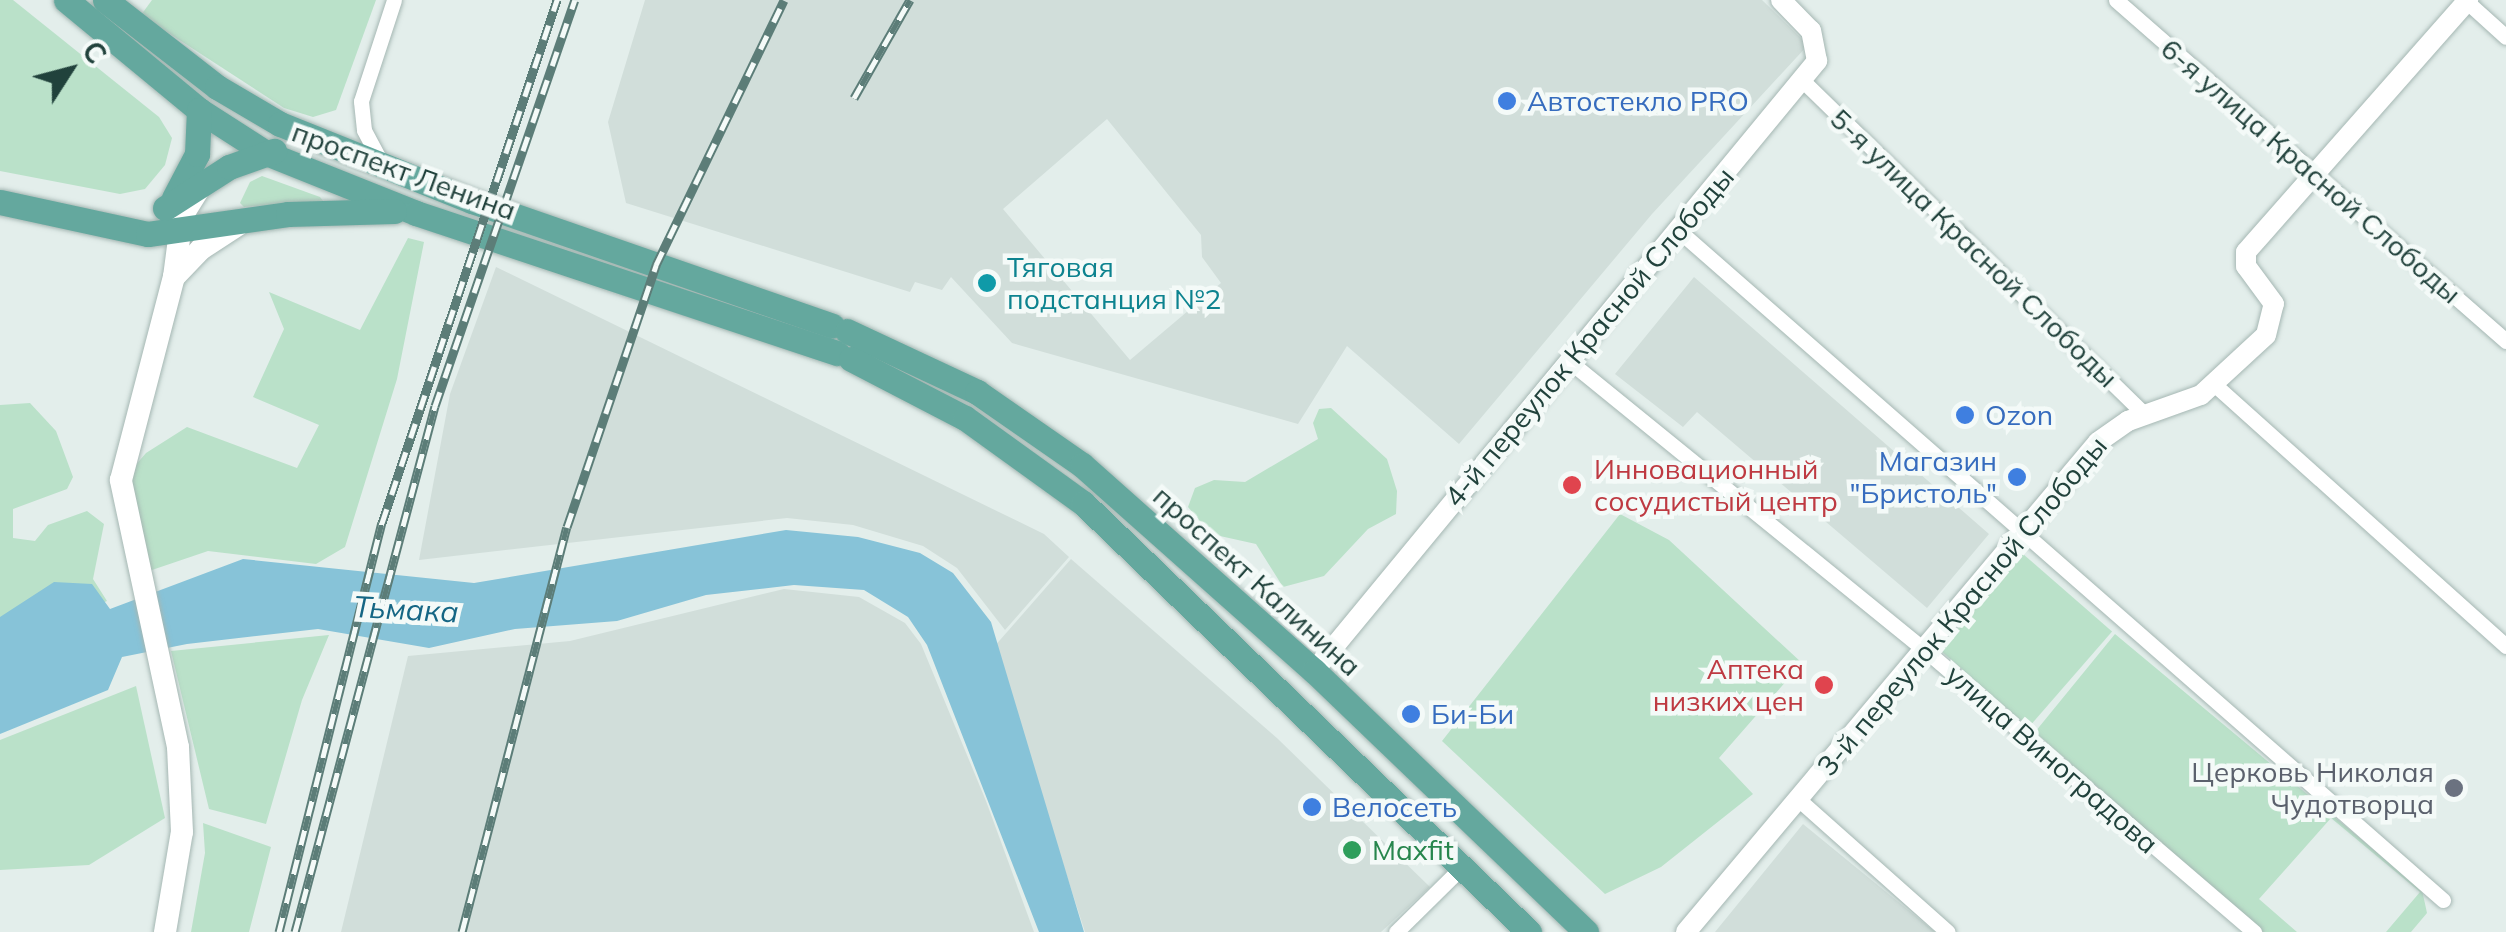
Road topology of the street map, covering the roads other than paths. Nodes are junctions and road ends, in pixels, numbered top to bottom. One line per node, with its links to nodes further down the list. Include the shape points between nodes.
1 (66, 0): 9 (main road, проспект Ленина)
2 (394, 0): 13 (street, via 361,102 367,138)
3 (1781, 0): 8 (street, 4-й переулок Красной Слободы, via 1816,42 1817,60)
4 (2116, 0): 14 (street, 6-я улица Красной Слободы)
5 (2466, 0): 7 (street); 14 (street, 3-й переулок Красной Слободы)
6 (121, 5): 11 (main road, проспект Ленина, via 232,97)
7 (2506, 37)
8 (1802, 80): 20 (street, 4-й переулок Красной Слободы); 29 (street, 5-я улица Красной Слободы)
9 (199, 110): 10 (main road); 12 (main road, проспект Ленина)
10 (200, 142): 15 (main road); 17 (main road)
11 (333, 147): 12 (main road); 13 (main road, проспект Ленина)
12 (266, 153): 15 (main road); 18 (main road, проспект Ленина)
13 (385, 167): 23 (main road, проспект Ленина)
14 (2312, 174): 25 (street, 6-я улица Красной Слободы); 28 (street, 3-й переулок Красной Слободы, via 2246,252 2246,266 2272,299 2274,320)
15 (209, 180): 17 (main road); 22 (main road, via 186,208)
16 (0, 202): 21 (main road)
17 (166, 208): 21 (main road)
18 (416, 213): 19 (main road, via 338,209); 23 (main road, проспект Ленина)
19 (246, 221): 22 (main road); 24 (main road, via 209,242)
20 (1678, 230): 27 (street, 4-й переулок Красной Слободы); 30 (street)
21 (131, 231): 22 (main road); 24 (main road)
22 (179, 234): 24 (main road)
23 (539, 238): 26 (main road, проспект Калинина)
24 (174, 277): 39 (main road, via 122,467 133,554 178,747 182,832)
25 (2506, 341)
26 (842, 343): 33 (main road, проспект Калинина, via 960,383 1038,432); 34 (main road, проспект Калинина, via 1026,458)
27 (1570, 361): 32 (street, улица Виноградова); 33 (street, 4-й переулок Красной Слободы)
28 (2215, 386): 29 (street, 3-й переулок Красной Слободы); 31 (street)
29 (2145, 416): 30 (street, 3-й переулок Красной Слободы, via 2098,442)
30 (2022, 533): 32 (street, 3-й переулок Красной Слободы); 38 (street)
31 (2506, 646)
32 (1924, 649): 35 (street, 3-й переулок Красной Слободы); 45 (street, улица Виноградова)
33 (1314, 671): 34 (main road, via 1297,683); 36 (main road, проспект Калинина)
34 (1274, 681): 37 (main road, проспект Калинина)
35 (1798, 798): 43 (street, 3-й переулок Красной Слободы); 44 (street)
36 (1508, 856): 37 (main road, via 1484,856); 42 (main road, проспект Калинина)
37 (1462, 866): 40 (street); 41 (main road, проспект Калинина)
38 (2443, 900)
39 (165, 932)
40 (1396, 932)
41 (1529, 932)
42 (1586, 932)
43 (1686, 932)
44 (1948, 932)
45 (2254, 932)

